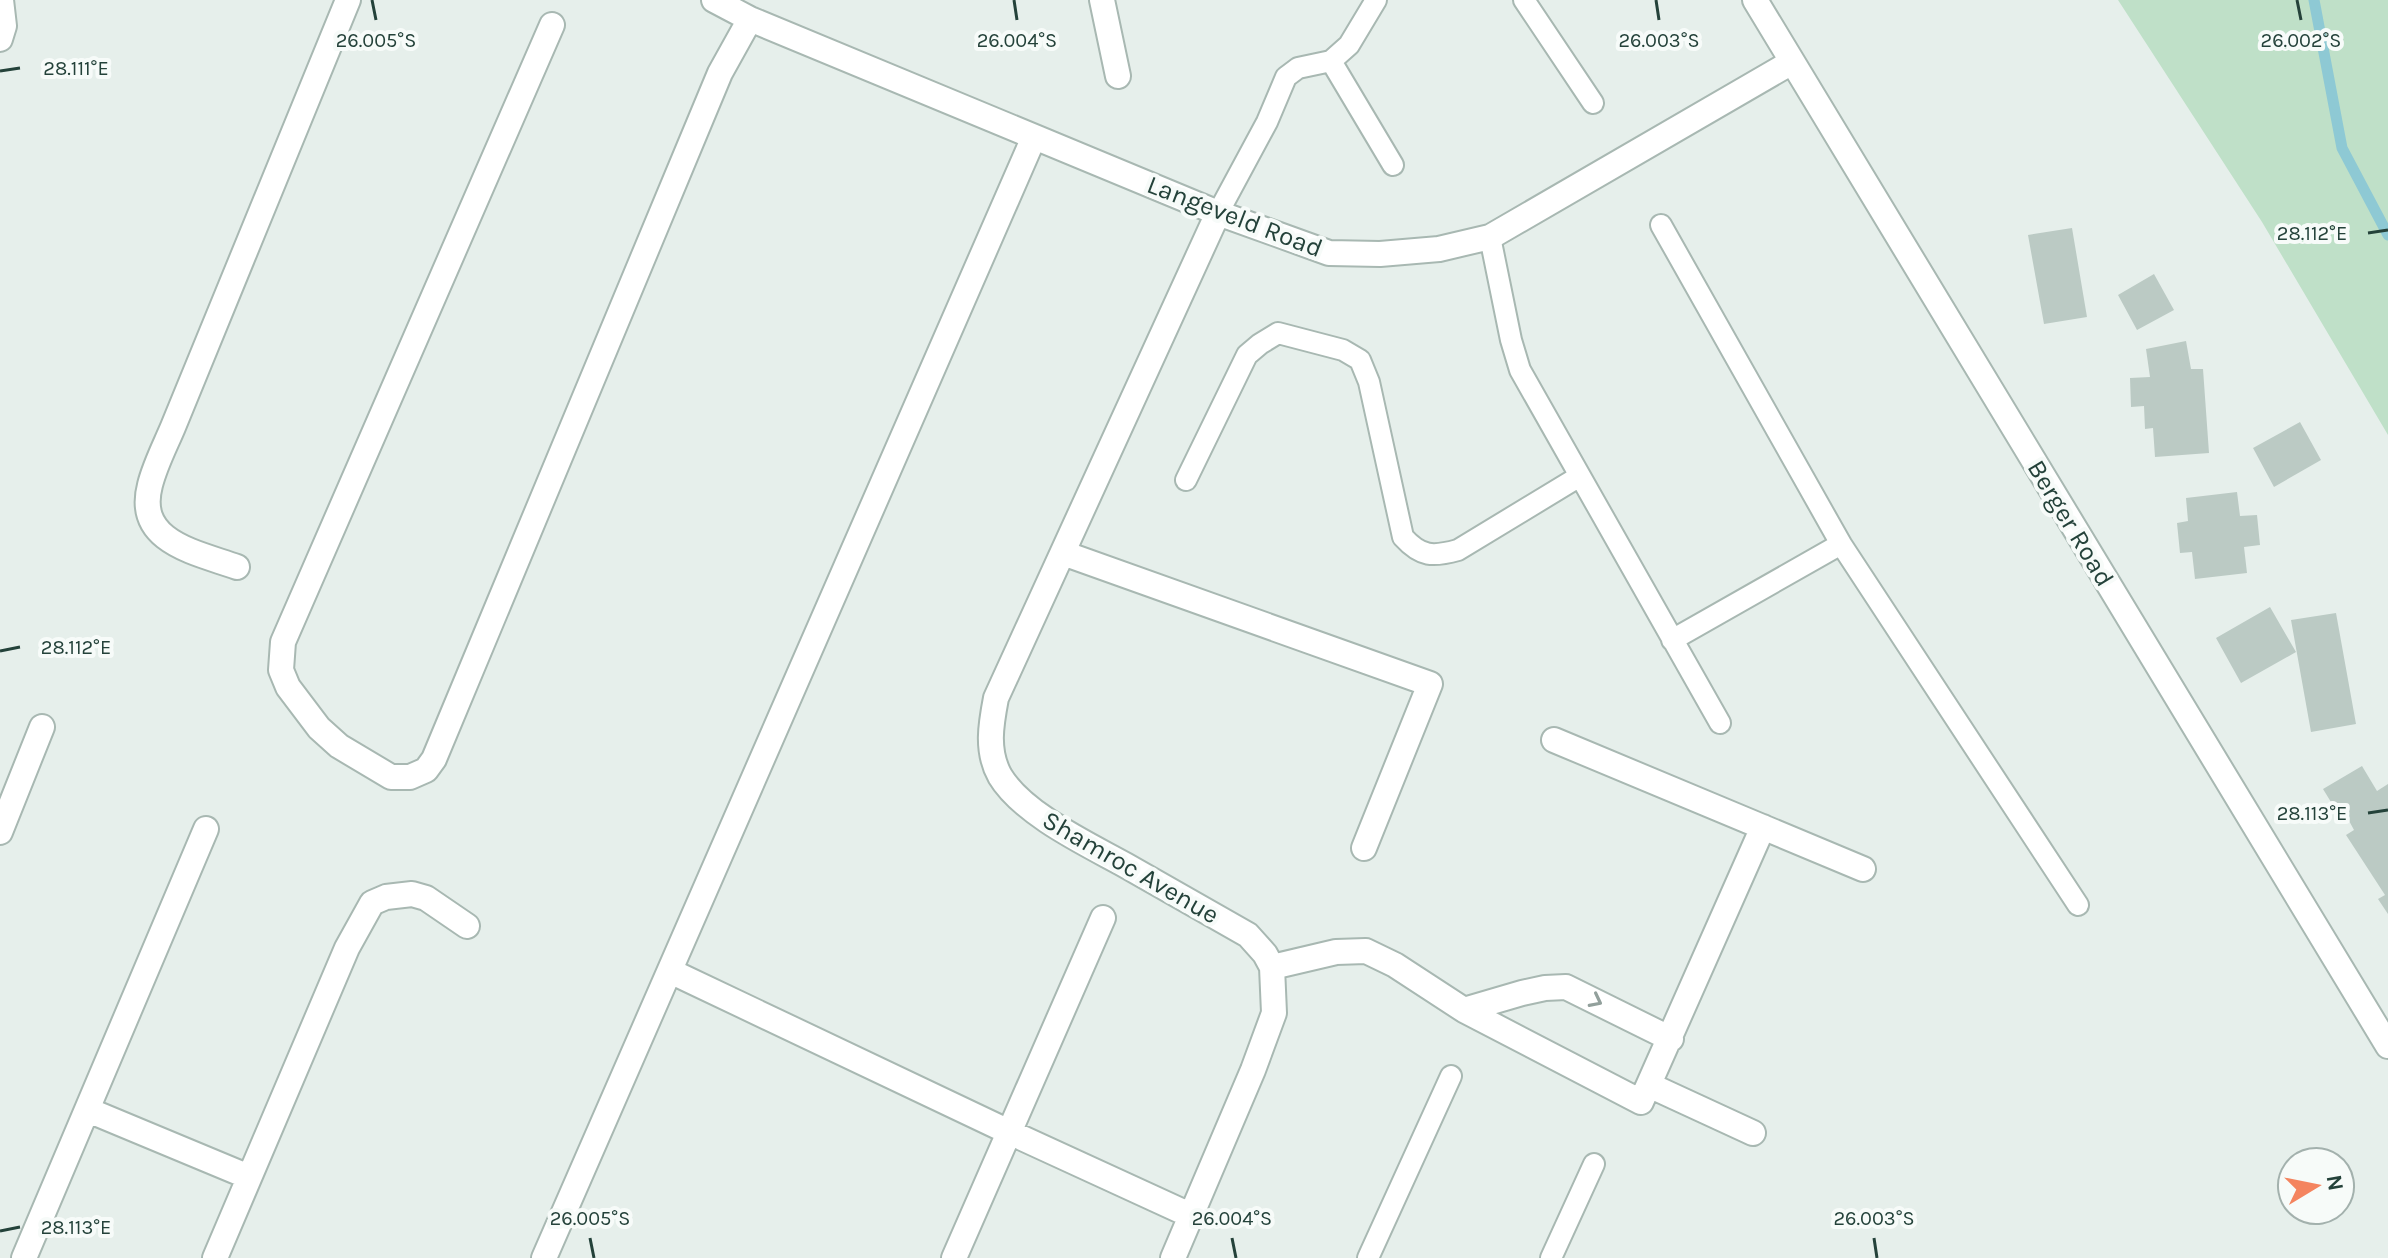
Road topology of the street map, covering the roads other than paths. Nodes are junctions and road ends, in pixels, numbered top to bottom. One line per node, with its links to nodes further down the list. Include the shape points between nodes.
1 (1, 0): 10 (street)
2 (348, 0): 24 (street, via 150,482 148,516 154,527 184,548)
3 (714, 0): 8 (street, Langeveld Road)
4 (1102, 0): 13 (street)
5 (1376, 0): 11 (lane, via 1349,45)
6 (1524, 0): 14 (lane)
7 (1755, 0): 12 (street, Berger Road)
8 (750, 19): 9 (street, via 720,73 434,759 410,777 391,777 319,728 288,687 281,670 283,642); 15 (street, Langeveld Road)
9 (552, 25)
10 (0, 39)
11 (1331, 61): 16 (lane); 17 (lane, via 1298,68 1286,77)
12 (1792, 62): 19 (street, Langeveld Road); 41 (street, Berger Road)
13 (1118, 76)
14 (1593, 103)
15 (1034, 137): 17 (street, Langeveld Road); 38 (street)
16 (1393, 165)
17 (1218, 213): 19 (street, Langeveld Road, via 1329,253 1439,249); 23 (street, Shamroc Avenue)
18 (1661, 225): 22 (lane)
19 (1490, 237): 20 (lane, via 1520,370)
20 (1580, 476): 21 (lane, via 1458,550 1439,556 1416,551 1403,537 1360,360 1343,350 1278,333 1247,355); 25 (lane)
21 (1186, 480)
22 (1841, 544): 25 (lane); 34 (lane)
23 (1063, 553): 32 (street, via 1430,684); 37 (street, Shamroc Avenue, via 996,698 991,749 1001,776 1053,825 1248,935)
24 (237, 567)
25 (1672, 640): 26 (lane)
26 (1720, 723)
27 (42, 727): 31 (street)
28 (1554, 740): 29 (street)
29 (1763, 827): 33 (street); 40 (street)
30 (206, 829): 44 (street)
31 (0, 832)
32 (1364, 848)
33 (1863, 869)
34 (2078, 905)
35 (1103, 918): 45 (street)
36 (467, 926): 48 (street, via 412,894 372,903 347,948)
37 (1272, 967): 39 (street, via 1336,952 1366,951); 49 (street, via 1274,1013)
38 (670, 971): 45 (street); 52 (street)
39 (1464, 1010): 40 (street, one-way to 40, via 1566,987); 43 (street)
40 (1671, 1039): 43 (street)
41 (2388, 1046)
42 (1451, 1076): 55 (lane)
43 (1645, 1094): 46 (street)
44 (88, 1110): 48 (street); 50 (street)
45 (1009, 1132): 49 (street); 53 (street)
46 (1753, 1133)
47 (1594, 1164): 56 (lane)
48 (249, 1177): 51 (street)
49 (1192, 1216): 54 (street)
50 (24, 1258)
51 (215, 1258)
52 (544, 1258)
53 (954, 1258)
54 (1173, 1258)
55 (1368, 1258)
56 (1551, 1258)

